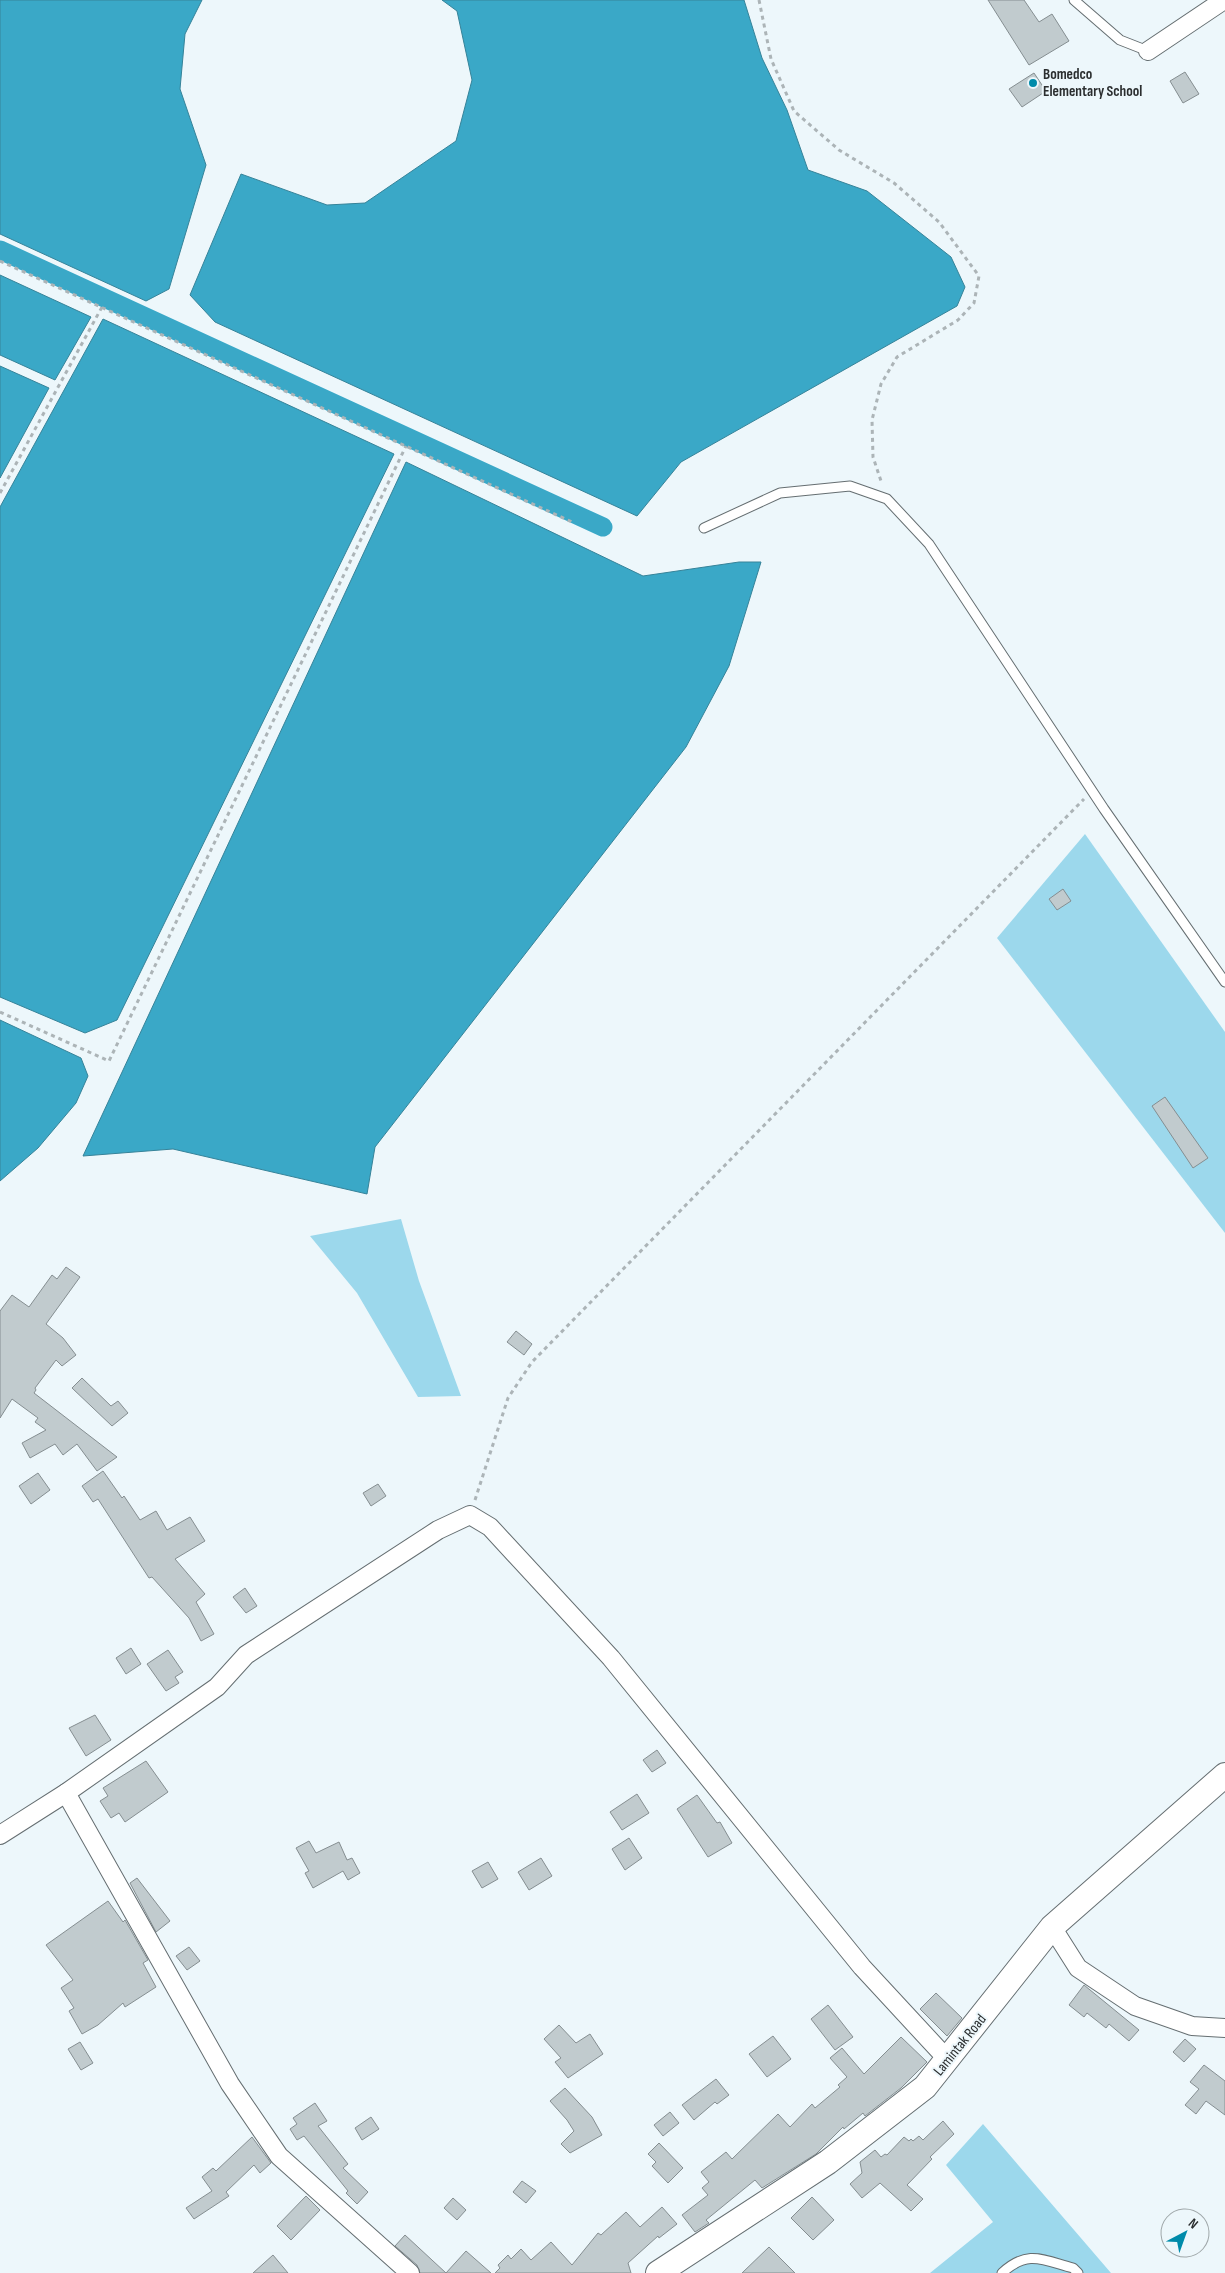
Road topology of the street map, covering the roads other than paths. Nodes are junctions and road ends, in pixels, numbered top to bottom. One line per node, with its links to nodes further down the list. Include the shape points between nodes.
1 (1074, 0): 3 (lane, via 1120,40)
2 (1224, 0): 3 (street)
3 (1148, 51)
4 (704, 528): 5 (lane, via 780,493 850,486 887,499 929,544 1092,791)
5 (1225, 982)
6 (1225, 1774): 9 (main road, Lamintak Road)
7 (66, 1793): 8 (street); 11 (street, via 217,1687 246,1655 438,1530 470,1514 490,1527 611,1658 862,1967); 12 (street, via 230,2084 279,2156)
8 (0, 1836)
9 (1052, 1927): 10 (street, via 1078,1968 1135,2006 1192,2026); 11 (main road, Lamintak Road)
10 (1225, 2028)
11 (948, 2060): 13 (main road, Lamintak Road, via 925,2087 828,2162)
12 (410, 2273)
13 (658, 2273)
14 (1002, 2273): 15 (lane, via 1030,2257 1073,2268)
15 (1078, 2273)

